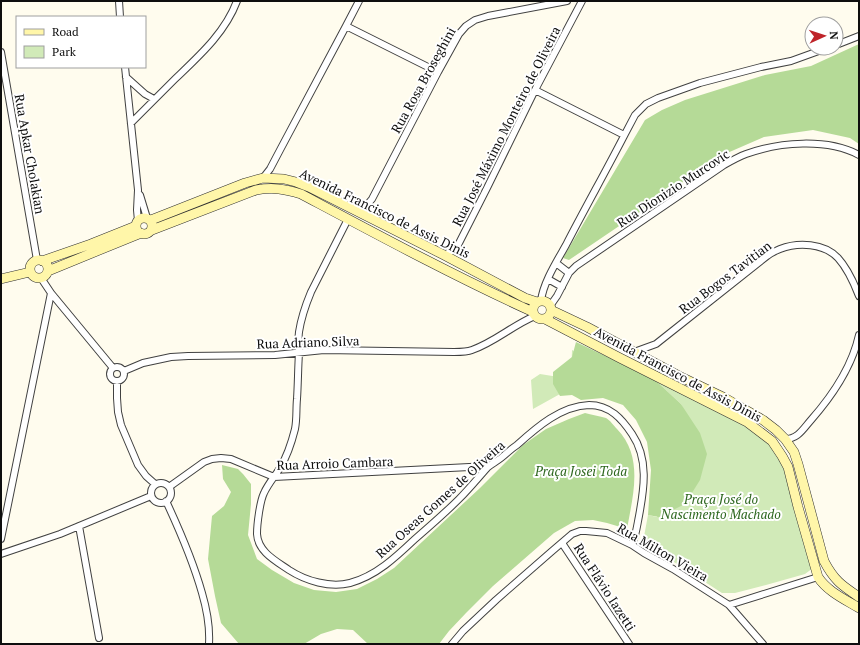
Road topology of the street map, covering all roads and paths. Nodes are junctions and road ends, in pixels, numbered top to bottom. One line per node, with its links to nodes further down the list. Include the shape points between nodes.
1 (118, 1): 6 (street)
2 (237, 1): 17 (street, via 233,12 205,50)
3 (359, 1): 7 (street)
4 (567, 1): 14 (street, Rua Rosa Broseghini, via 474,20 459,34)
5 (582, 1): 16 (street, Rua José Máximo Monteiro de Oliveira)
6 (120, 16)
7 (346, 26): 14 (street); 21 (street)
8 (859, 36): 9 (street)
9 (844, 42)
10 (1, 52): 12 (street, Rua Apkar Cholakian)
11 (805, 56): 19 (street, via 700,83 658,98 646,104 635,115)
12 (2, 62): 27 (street, Rua Apkar Cholakian)
13 (126, 68): 15 (street)
14 (438, 72): 23 (street, Rua Rosa Broseghini, via 372,199 367,206)
15 (126, 77): 17 (street); 18 (street)
16 (535, 90): 19 (street); 26 (street, Rua José Máximo Monteiro de Oliveira, via 456,249)
17 (154, 99): 18 (street)
18 (131, 123): 22 (street)
19 (624, 136): 28 (street)
20 (859, 155): 31 (street, Rua Dionizio Murcovic, via 834,146 812,144 775,147 746,154 724,165)
21 (263, 178): 23 (main road, Avenida Francisco de Assis Dinis, via 296,182); 25 (main road, Avenida Francisco de Assis Dinis)
22 (138, 190): 25 (street); 25 (street, via 137,210)
23 (355, 210): 26 (main road, Avenida Francisco de Assis Dinis)
24 (348, 219): 25 (main road, Avenida Francisco de Assis Dinis, via 301,194 267,188); 41 (main road, Avenida Francisco de Assis Dinis); 46 (street, Rua Oseas Gomes de Oliveira, via 307,302 299,331)
25 (144, 225): 27 (main road, Avenida Francisco de Assis Dinis); 29 (main road, Avenida Francisco de Assis Dinis)
26 (444, 254): 39 (main road, Avenida Francisco de Assis Dinis, via 525,298)
27 (40, 261): 29 (main road, via 46,263); 30 (main road, via 33,263)
28 (556, 263): 31 (street); 34 (street)
29 (48, 271): 33 (main road)
30 (30, 272): 32 (main road); 33 (main road, via 33,276)
31 (569, 273): 36 (street, Rua Dionizio Murcovic)
32 (5, 278): 35 (street)
33 (41, 278): 37 (street)
34 (548, 279): 36 (street); 39 (street)
35 (1, 284)
36 (562, 287): 40 (street, Rua Dionizio Murcovic)
37 (51, 293): 47 (street); 57 (street)
38 (859, 296): 45 (street, Rua Bogos Tavitian, via 851,277 837,257 829,251 812,245 781,248 766,256 656,344)
39 (539, 302): 40 (main road, via 545,301); 41 (main road, via 533,307)
40 (551, 308): 42 (main road, via 550,315); 45 (main road, Avenida Francisco de Assis Dinis)
41 (534, 314): 42 (main road, via 540,319); 46 (street, Rua Adriano Silva, via 471,351 324,350)
42 (545, 319): 63 (main road, Avenida Francisco de Assis Dinis, via 747,422 772,441 788,467)
43 (859, 335): 44 (street)
44 (857, 349): 50 (street, via 824,405 797,437)
45 (634, 352): 50 (main road, Avenida Francisco de Assis Dinis, via 763,420)
46 (299, 353): 48 (street, Rua Adriano Silva, via 171,357 142,363); 52 (street, Rua Oseas Gomes de Oliveira, via 295,429 282,465)
47 (113, 368): 48 (street, via 121,368); 49 (street, via 110,376)
48 (124, 371): 49 (street, via 122,380)
49 (117, 381): 53 (street, via 116,398 121,425 138,465)
50 (785, 439): 64 (main road, Avenida Francisco de Assis Dinis, via 798,464 824,561 836,580)
51 (489, 466): 52 (street, Rua Arroio Cambara); 52 (street, Rua Oseas Gomes de Oliveira, via 459,499 390,562 360,579 336,584 304,578 264,552 257,535 259,518 264,493); 61 (street, Rua Oseas Gomes de Oliveira, via 545,421 567,410 590,405 612,412 620,418 635,438 644,470 642,501)
52 (274, 478): 54 (street, Rua Arroio Cambara, via 231,459 221,458 204,462)
53 (155, 484): 54 (street, via 160,482); 55 (street)
54 (169, 487): 56 (street, via 170,498)
55 (151, 496): 56 (street, via 160,503); 58 (street)
56 (166, 501): 68 (street, via 198,577 206,607)
57 (4, 510): 59 (street)
58 (79, 526): 62 (street); 67 (street)
59 (1, 539)
60 (562, 543): 61 (street, Rua Milton Vieira, via 572,534 586,531 607,533); 69 (street, Rua Milton Vieira, via 496,600); 70 (street, Rua Flávio Iazetti)
61 (632, 545): 65 (street, Rua Milton Vieira)
62 (1, 554)
63 (818, 577): 65 (street); 66 (main road, Avenida Francisco de Assis Dinis, via 830,590)
64 (859, 597)
65 (729, 605): 71 (street, Rua Milton Vieira)
66 (859, 608)
67 (99, 638)
68 (209, 644)
69 (452, 644)
70 (629, 644)
71 (763, 644)

